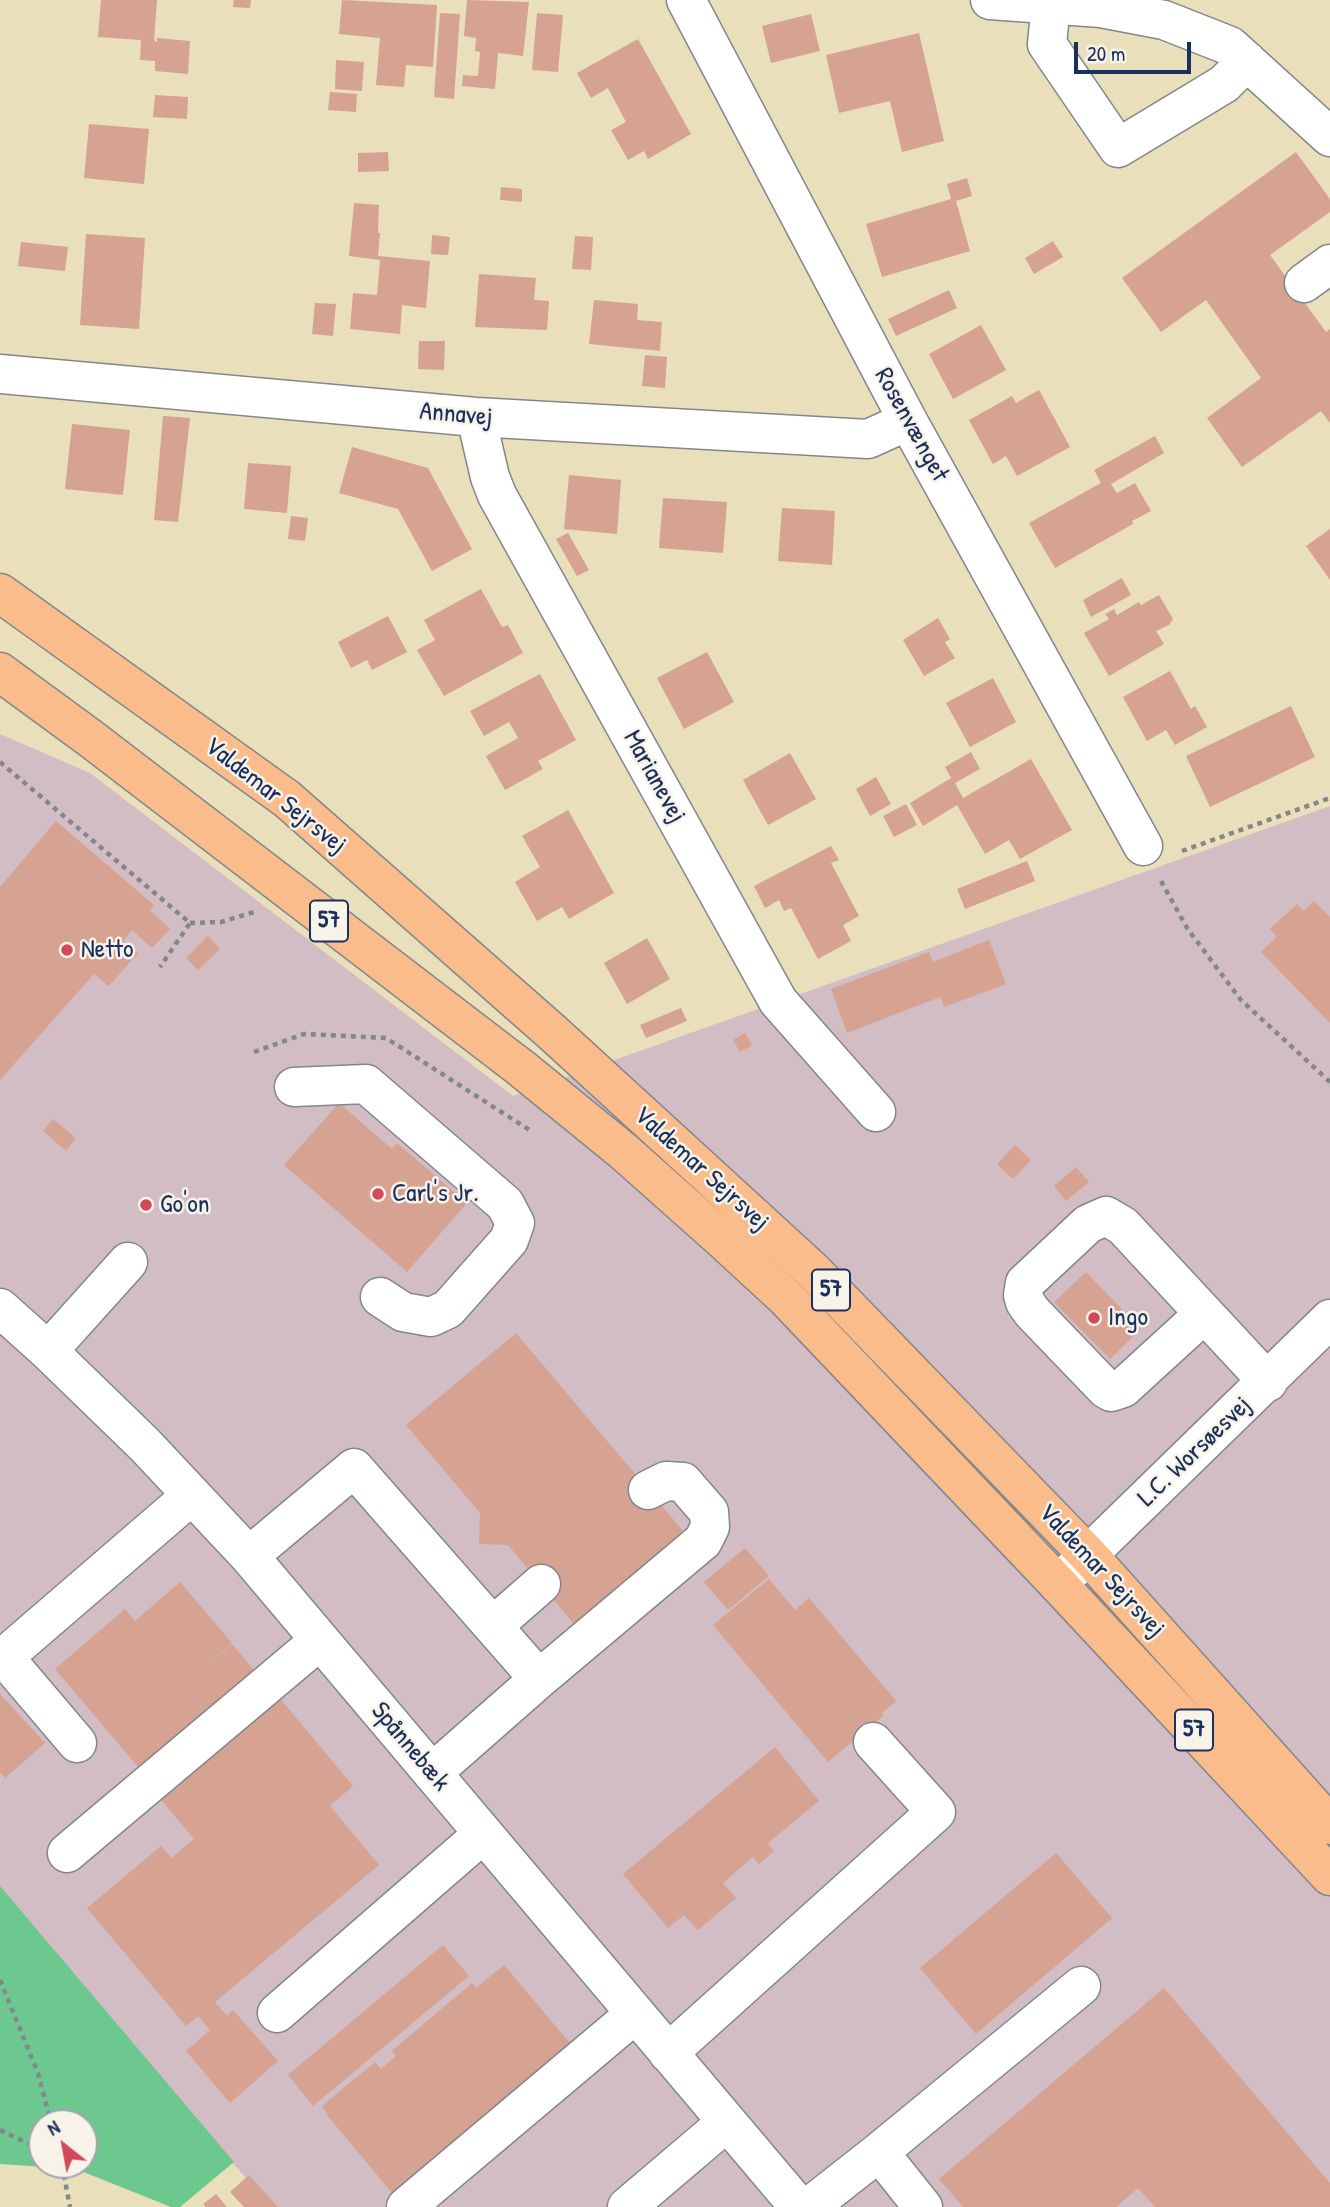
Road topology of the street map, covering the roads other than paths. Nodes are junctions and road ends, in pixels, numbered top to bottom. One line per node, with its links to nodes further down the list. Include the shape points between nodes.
1 (686, 0): 8 (street, Rosenvænget)
2 (990, 0): 3 (street)
3 (1051, 4): 4 (street, via 1164,20 1230,46); 4 (street, via 1047,44 1118,148 1224,84)
4 (1247, 61): 5 (street)
5 (1330, 136)
6 (0, 373): 7 (street, Annavej)
7 (476, 417): 8 (street, Annavej, via 868,439); 13 (street, Marianevej, via 497,495 778,1000)
8 (908, 421): 11 (street, Rosenvænget)
9 (0, 593): 24 (main road, Valdemar Sejrsvej / 57, via 287,799 532,1015 812,1270)
10 (0, 673): 26 (main road, Valdemar Sejrsvej / 57, via 522,1068 623,1151 786,1298)
11 (1147, 854)
12 (294, 1087): 15 (street, via 366,1084 505,1204 515,1223 509,1240 449,1309 431,1317 403,1312)
13 (876, 1112)
14 (128, 1262): 19 (street)
15 (380, 1297)
16 (0, 1308): 19 (street, Spånnebæk)
17 (1204, 1314): 17 (street, via 1123,1226 1106,1216 1088,1224 1025,1283 1023,1295 1032,1312 1111,1392 1123,1388); 20 (street)
18 (1330, 1319): 20 (street, L.C. Worsøesvej)
19 (48, 1351): 22 (street, Spånnebæk)
20 (1268, 1382): 24 (street, L.C. Worsøesvej)
21 (648, 1490): 29 (street, via 666,1481 683,1482 709,1512 710,1527 703,1541)
22 (192, 1495): 23 (street, Spånnebæk); 31 (street, via 4,1657)
23 (249, 1556): 27 (street, via 355,1468); 28 (street, Spånnebæk)
24 (1089, 1556): 26 (street, L.C. Worsøesvej); 33 (main road, Valdemar Sejrsvej / 57)
25 (541, 1584): 27 (street)
26 (1058, 1584): 36 (main road, Valdemar Sejrsvej / 57)
27 (493, 1626): 29 (street)
28 (319, 1641): 32 (street, Spånnebæk); 35 (street)
29 (539, 1679): 32 (street)
30 (873, 1742): 40 (street, via 936,1812)
31 (78, 1743)
32 (432, 1773): 34 (street, Spånnebæk)
33 (1330, 1825)
34 (483, 1834): 38 (street); 39 (street, Spånnebæk)
35 (66, 1853)
36 (1330, 1876)
37 (1081, 1986): 42 (street)
38 (277, 2013)
39 (635, 2014): 40 (street, Spånnebæk); 43 (street)
40 (668, 2053): 41 (street, Spånnebæk)
41 (727, 2122): 44 (street); 45 (street, Spånnebæk)
42 (878, 2151): 46 (street); 47 (street)
43 (406, 2207)
44 (627, 2207)
45 (799, 2207)
46 (810, 2207)
47 (923, 2207)

